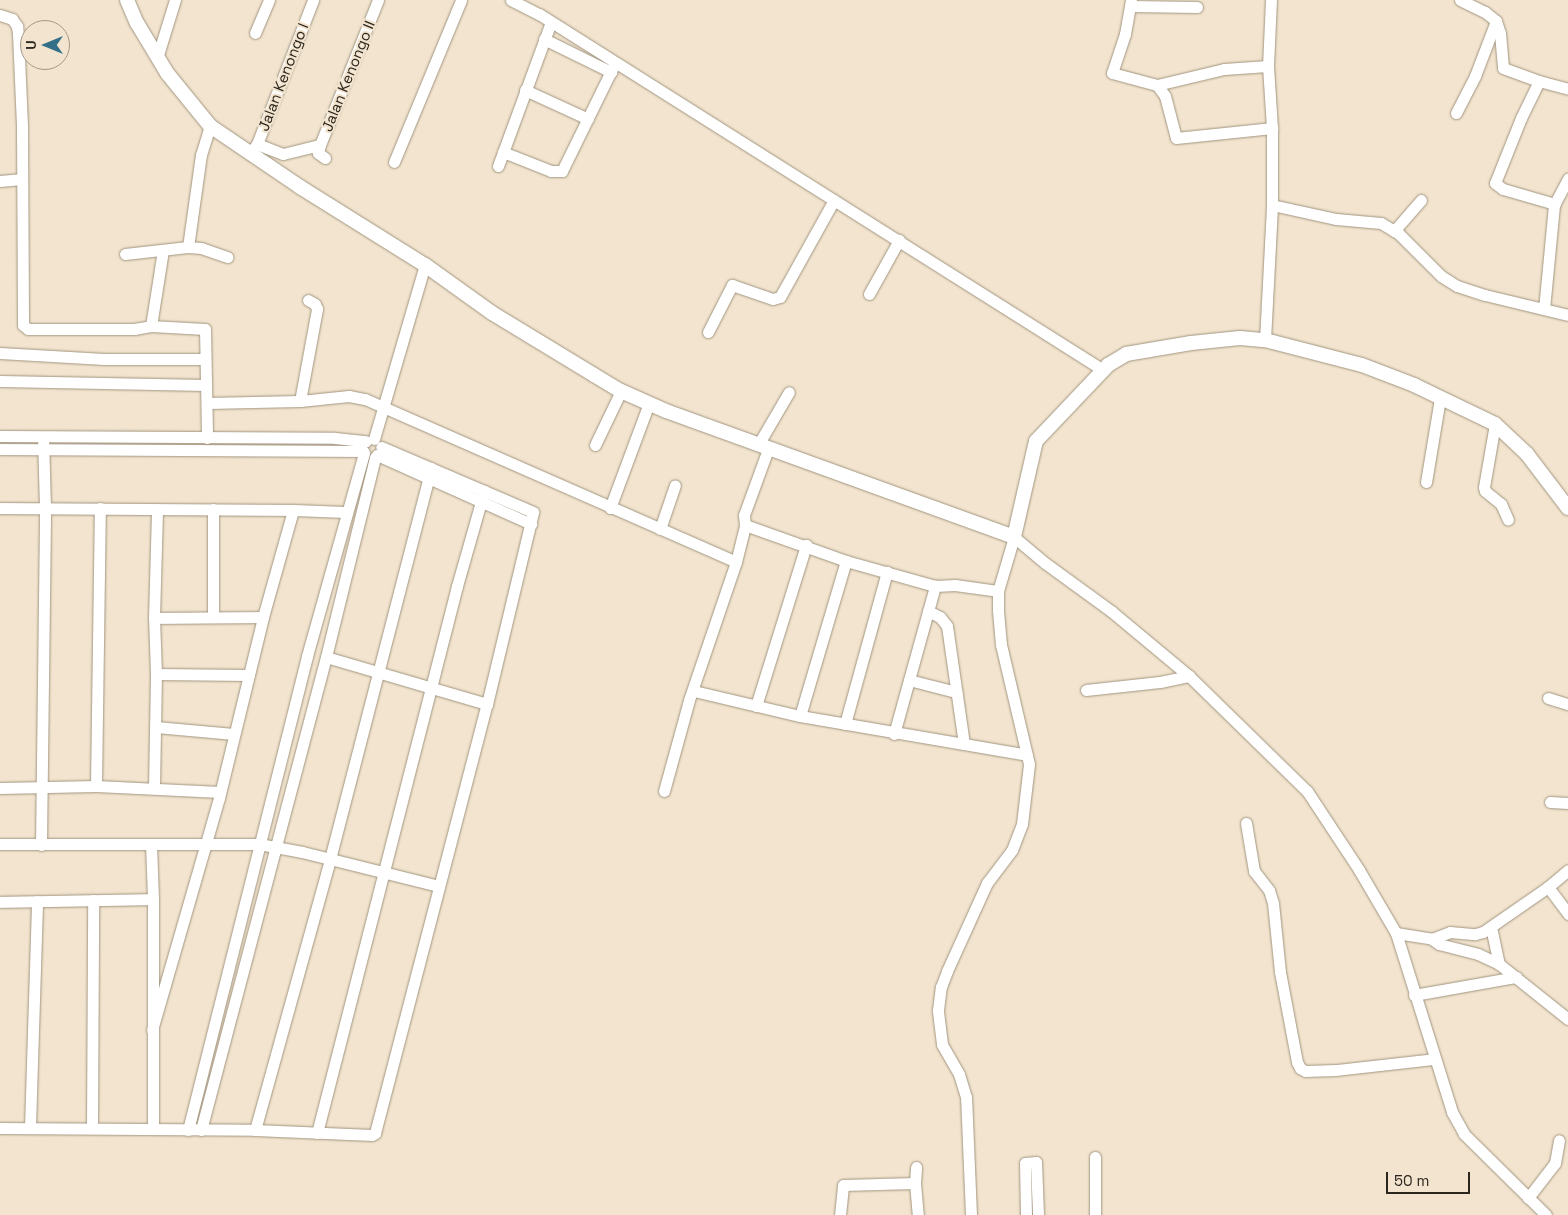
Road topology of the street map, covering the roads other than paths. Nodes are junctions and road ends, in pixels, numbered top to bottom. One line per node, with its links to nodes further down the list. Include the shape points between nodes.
1 (126, 0): 17 (street)
2 (175, 0): 17 (street)
3 (269, 0): 15 (street)
4 (313, 0): 29 (street, Jalan Kenongo I)
5 (378, 0): 28 (street, Jalan Kenongo II)
6 (461, 0): 32 (street)
7 (511, 0): 14 (street)
8 (1271, 0): 18 (street)
9 (1460, 0): 13 (street)
10 (1131, 3): 11 (street); 21 (street, via 1125,34 1111,72)
11 (1197, 7)
12 (0, 15): 34 (street, via 12,19 18,31)
13 (1496, 21): 20 (street, via 1502,66); 24 (street, via 1475,76)
14 (551, 22): 16 (street); 19 (street)
15 (255, 34)
16 (544, 39): 19 (street); 23 (street)
17 (157, 58): 26 (street)
18 (1268, 66): 21 (street, via 1224,69); 27 (street)
19 (613, 67): 25 (street); 37 (street)
20 (1539, 81): 22 (street); 40 (street, via 1495,183 1503,189)
21 (1157, 85): 27 (street, via 1165,96 1176,138)
22 (1568, 89)
23 (525, 90): 25 (street); 30 (street)
24 (1456, 113)
25 (588, 119): 30 (street, via 562,172 551,171)
26 (210, 126): 29 (street); 43 (street, via 201,155)
27 (1272, 128): 39 (street)
28 (320, 145): 29 (street, Jalan Kenongo II, via 283,154); 31 (street, via 318,153)
29 (253, 149): 47 (street)
30 (503, 152): 33 (street)
31 (325, 158)
32 (394, 162)
33 (498, 166)
34 (22, 179): 36 (street); 52 (street, via 21,321 24,327 124,329)
35 (1568, 179): 40 (street)
36 (0, 181)
37 (834, 200): 42 (street); 53 (street, via 780,297 773,299 732,285)
38 (1421, 200): 41 (street)
39 (1272, 204): 41 (street, via 1336,218 1381,223); 54 (street)
40 (1555, 204): 50 (street)
41 (1394, 231): 50 (street, via 1441,276 1457,286 1485,296)
42 (899, 240): 48 (street); 57 (street)
43 (188, 247): 44 (street); 46 (street)
44 (164, 250): 45 (street); 52 (street)
45 (125, 254)
46 (227, 257)
47 (425, 265): 60 (street, via 492,313); 66 (street)
48 (869, 294)
49 (308, 300): 63 (street, via 317,309)
50 (1544, 309): 51 (street)
51 (1568, 315)
52 (151, 326): 56 (street, via 203,327)
53 (708, 332)
54 (1265, 334): 57 (street, via 1126,354); 62 (street, via 1362,365)
55 (0, 353): 56 (street, via 104,359)
56 (205, 359): 59 (street)
57 (1103, 370): 95 (street, via 1036,442)
58 (0, 381): 59 (street)
59 (206, 385): 64 (street)
60 (621, 391): 65 (street); 71 (street)
61 (789, 392): 72 (street)
62 (1440, 398): 67 (street); 78 (street)
63 (300, 401): 64 (street); 66 (street, via 349,396)
64 (207, 403): 70 (street)
65 (649, 403): 72 (street); 85 (street)
66 (382, 406): 75 (street); 85 (street)
67 (1495, 424): 86 (street, via 1527,454); 91 (street, via 1484,487 1501,504)
68 (0, 436): 69 (street)
69 (43, 437): 70 (street); 74 (street)
70 (207, 438): 75 (street, via 335,438)
71 (596, 445)
72 (763, 447): 93 (street, via 744,515); 95 (street)
73 (0, 449): 74 (street)
74 (44, 449): 75 (street); 83 (street)
75 (371, 449): 76 (street); 90 (street); 106 (street)
76 (430, 473): 77 (street); 107 (street)
77 (451, 482): 80 (street); 81 (street)
78 (1426, 482)
79 (675, 485): 94 (street)
80 (484, 491): 81 (street); 92 (street, via 532,510)
81 (481, 503): 92 (street); 112 (street)
82 (0, 508): 83 (street)
83 (45, 508): 84 (street); 128 (street)
84 (100, 508): 87 (street); 127 (street)
85 (610, 508): 94 (street)
86 (1568, 508)
87 (157, 509): 88 (street); 104 (street)
88 (213, 509): 89 (street); 105 (street)
89 (293, 510): 90 (street); 103 (street)
90 (346, 512): 138 (street)
91 (1508, 520)
92 (531, 524): 117 (street)
93 (745, 525): 96 (street); 98 (street)
94 (660, 529): 98 (street)
95 (1014, 537): 101 (street); 110 (street, via 1119,617)
96 (806, 545): 97 (street); 119 (street)
97 (846, 561): 99 (street); 120 (street)
98 (736, 562): 114 (street)
99 (887, 572): 100 (street); 121 (street)
100 (935, 586): 101 (street, via 955,585); 102 (street)
101 (998, 592): 126 (street, via 1001,645)
102 (928, 611): 111 (street); 115 (street, via 947,626)
103 (263, 617): 105 (street); 109 (street)
104 (154, 618): 105 (street); 108 (street)
105 (213, 618)
106 (326, 657): 107 (street); 141 (street)
107 (379, 672): 112 (street); 142 (street)
108 (156, 674): 109 (street); 122 (street)
109 (249, 675): 123 (street)
110 (1189, 676): 113 (street); 153 (street, via 1307,791)
111 (909, 680): 115 (street); 124 (street)
112 (433, 687): 117 (street); 144 (street)
113 (1086, 690)
114 (694, 691): 119 (street); 131 (street)
115 (956, 692): 125 (street)
116 (1548, 698): 118 (street)
117 (487, 704): 145 (street)
118 (1568, 704)
119 (756, 706): 120 (street)
120 (800, 716): 121 (street)
121 (845, 724): 124 (street)
122 (156, 727): 123 (street); 130 (street)
123 (234, 734): 132 (street)
124 (894, 734): 125 (street)
125 (964, 744): 126 (street)
126 (1027, 755): 176 (street, via 1028,776 1022,824 1012,850 987,883 947,971 939,1002 939,1034 959,1074 966,1097)
127 (96, 786): 128 (street); 130 (street)
128 (40, 787): 129 (street); 139 (street)
129 (0, 788)
130 (154, 788): 132 (street)
131 (664, 791)
132 (220, 792): 140 (street)
133 (1550, 802): 134 (street)
134 (1568, 802)
135 (1246, 823): 160 (street, via 1254,871 1269,890 1273,903 1280,972 1296,1062 1300,1068 1305,1071 1336,1070)
136 (0, 844): 139 (street)
137 (151, 844): 139 (street); 140 (street); 147 (street)
138 (259, 844): 140 (street); 141 (street); 165 (street)
139 (41, 845)
140 (205, 845): 159 (street)
141 (276, 846): 142 (street); 166 (street)
142 (330, 859): 144 (street); 167 (street)
143 (1568, 870): 146 (street)
144 (385, 874): 145 (street); 168 (street)
145 (438, 886): 168 (street, via 375,1133)
146 (1548, 887): 151 (street); 152 (street)
147 (154, 899): 148 (street); 159 (street)
148 (93, 900): 149 (street); 163 (street)
149 (37, 901): 150 (street); 161 (street)
150 (0, 902)
151 (1568, 914)
152 (1491, 927): 154 (street, via 1474,934 1450,932); 155 (street)
153 (1396, 933): 154 (street); 157 (street)
154 (1432, 939): 155 (street)
155 (1499, 964): 156 (street)
156 (1516, 978): 157 (street); 158 (street)
157 (1414, 995): 160 (street)
158 (1568, 1019)
159 (152, 1030): 164 (street)
160 (1434, 1059): 173 (street, via 1452,1112 1464,1134)
161 (30, 1127): 162 (street); 163 (street)
162 (0, 1128)
163 (92, 1128): 164 (street)
164 (153, 1129): 165 (street)
165 (188, 1130): 166 (street)
166 (201, 1130): 167 (street)
167 (255, 1130): 168 (street)
168 (317, 1133)
169 (1559, 1140): 173 (street, via 1556,1164)
170 (1095, 1157): 179 (street)
171 (916, 1167): 172 (street)
172 (915, 1183): 174 (street, via 843,1185); 175 (street)
173 (1528, 1198): 180 (street)
174 (840, 1215)
175 (918, 1215)
176 (971, 1215)
177 (1026, 1215): 178 (street, via 1025,1163 1036,1162)
178 (1038, 1215)
179 (1095, 1215)
180 (1546, 1215)

